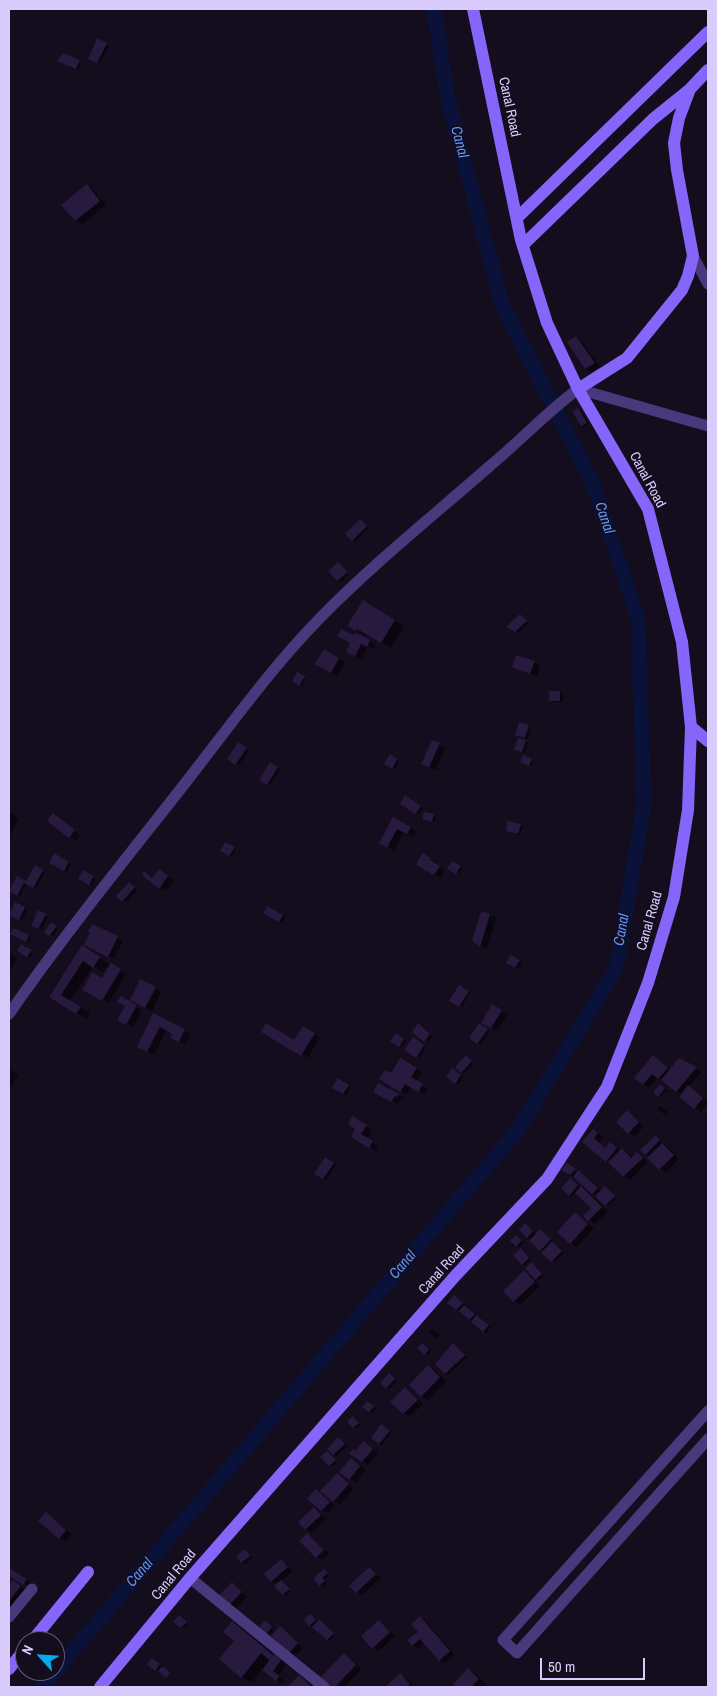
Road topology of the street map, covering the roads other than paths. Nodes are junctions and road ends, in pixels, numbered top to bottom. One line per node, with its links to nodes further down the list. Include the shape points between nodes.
1 (473, 9): 5 (street, Canal Road)
2 (708, 32): 5 (street)
3 (708, 70): 4 (street)
4 (690, 89): 6 (street, via 652,119); 7 (street, via 674,143)
5 (517, 218): 6 (street, Canal Road)
6 (523, 245): 9 (street, Canal Road, via 547,323)
7 (694, 256): 8 (street); 9 (street, via 682,290 627,358)
8 (708, 284)
9 (578, 389): 10 (street); 11 (street, Canal Road, via 648,509 682,642); 13 (street, via 382,559 320,618 281,661 100,891)
10 (708, 426)
11 (691, 727): 12 (street); 21 (street, Canal Road, via 688,810 674,897 648,983 607,1087 548,1179 456,1275)
12 (708, 741)
13 (9, 1014)
14 (708, 1411): 16 (street)
15 (708, 1439): 17 (street)
16 (672, 1451): 17 (street); 18 (street)
17 (686, 1465): 19 (street)
18 (653, 1472): 19 (street); 19 (street, via 503,1640 517,1653)
19 (667, 1486)
20 (88, 1572): 24 (street)
21 (190, 1578): 25 (street, Canal Road); 26 (street)
22 (32, 1589): 23 (street)
23 (9, 1617)
24 (40, 1631)
25 (100, 1687)
26 (324, 1687)

